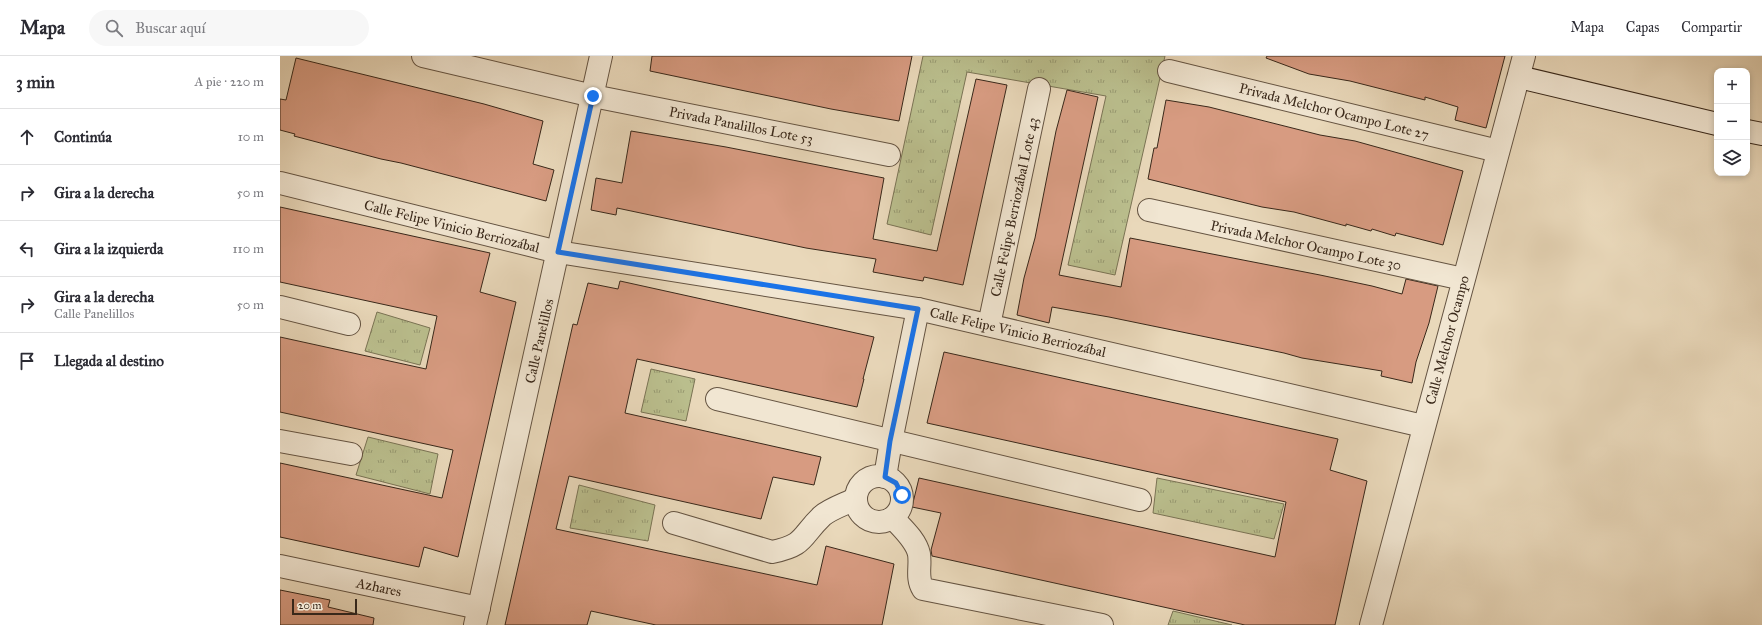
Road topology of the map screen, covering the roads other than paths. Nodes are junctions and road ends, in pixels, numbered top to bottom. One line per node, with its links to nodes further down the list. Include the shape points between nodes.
1 (424, 56): 7 (street, Privada Panalillos Lote 53)
2 (600, 56): 7 (street, Calle Panelillos)
3 (1524, 56): 5 (street, Calle Melchor Ocampo)
4 (1169, 71): 11 (street, Privada Melchor Ocampo Lote 27)
5 (1519, 77): 8 (street); 11 (street, Calle Melchor Ocampo)
6 (1039, 89): 20 (street, Calle Felipe Berriozábal Lote 43)
7 (593, 96): 12 (street, Privada Panalillos Lote 53); 15 (street, Calle Panelillos)
8 (1714, 123)
9 (1750, 132): 10 (street)
10 (1762, 134)
11 (1498, 151): 16 (street, Calle Melchor Ocampo)
12 (889, 155)
13 (280, 184): 15 (street, Calle Felipe Vinicio Berriozábal)
14 (1149, 210): 16 (street, Privada Melchor Ocampo Lote 30)
15 (558, 252): 18 (street, Calle Felipe Vinicio Berriozábal); 32 (street, Calle Panelillos)
16 (1463, 279): 22 (street, Calle Melchor Ocampo)
17 (280, 307): 19 (street)
18 (918, 309): 20 (street, Calle Felipe Vinicio Berriozábal); 24 (street)
19 (349, 324)
20 (990, 325): 22 (street, Calle Felipe Vinicio Berriozábal)
21 (717, 399): 24 (street)
22 (1424, 426): 34 (street, Calle Melchor Ocampo)
23 (280, 441): 25 (street)
24 (890, 441): 26 (street); 28 (street)
25 (351, 454)
26 (885, 477): 27 (street, via 875,476 865,480 858,488); 29 (street, via 896,483 902,495 901,507)
27 (855, 499): 29 (street, via 857,507 868,520 885,522); 30 (street, via 823,515 800,542 772,552)
28 (1140, 500)
29 (893, 518): 33 (street, via 913,541 918,554 919,582 923,589)
30 (674, 523)
31 (280, 566): 32 (street, Azhares)
32 (477, 616)
33 (1102, 625)
34 (1371, 625)

